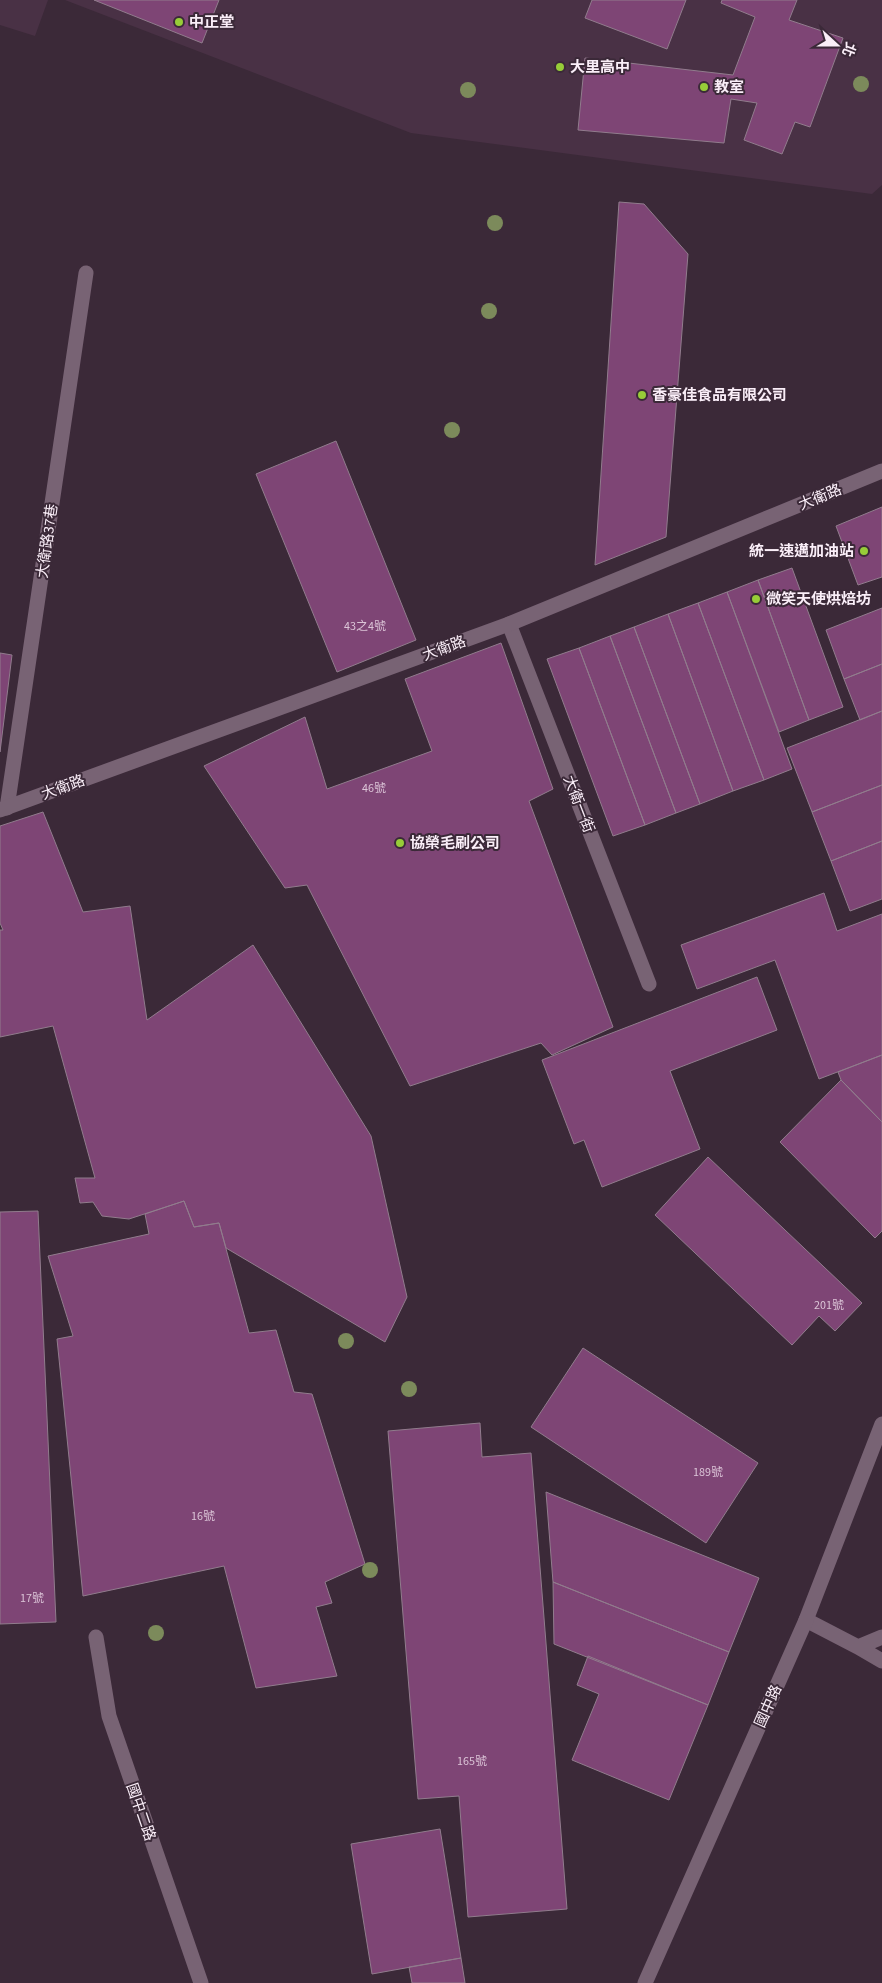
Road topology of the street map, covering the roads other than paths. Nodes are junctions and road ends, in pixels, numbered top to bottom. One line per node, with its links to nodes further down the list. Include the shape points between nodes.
1 (86, 273): 4 (street, 大衛路37巷)
2 (882, 471): 3 (street, 大衛路)
3 (509, 624): 4 (street, 大衛路); 5 (street, 大衛一街)
4 (3, 809)
5 (649, 984)
6 (882, 1424): 7 (street, 國中路)
7 (806, 1620): 10 (street); 13 (street, 國中路)
8 (96, 1637): 12 (street, 國中二路, via 108,1716)
9 (882, 1637): 10 (street)
10 (858, 1647): 11 (street)
11 (882, 1661)
12 (201, 1983)
13 (645, 1983)

